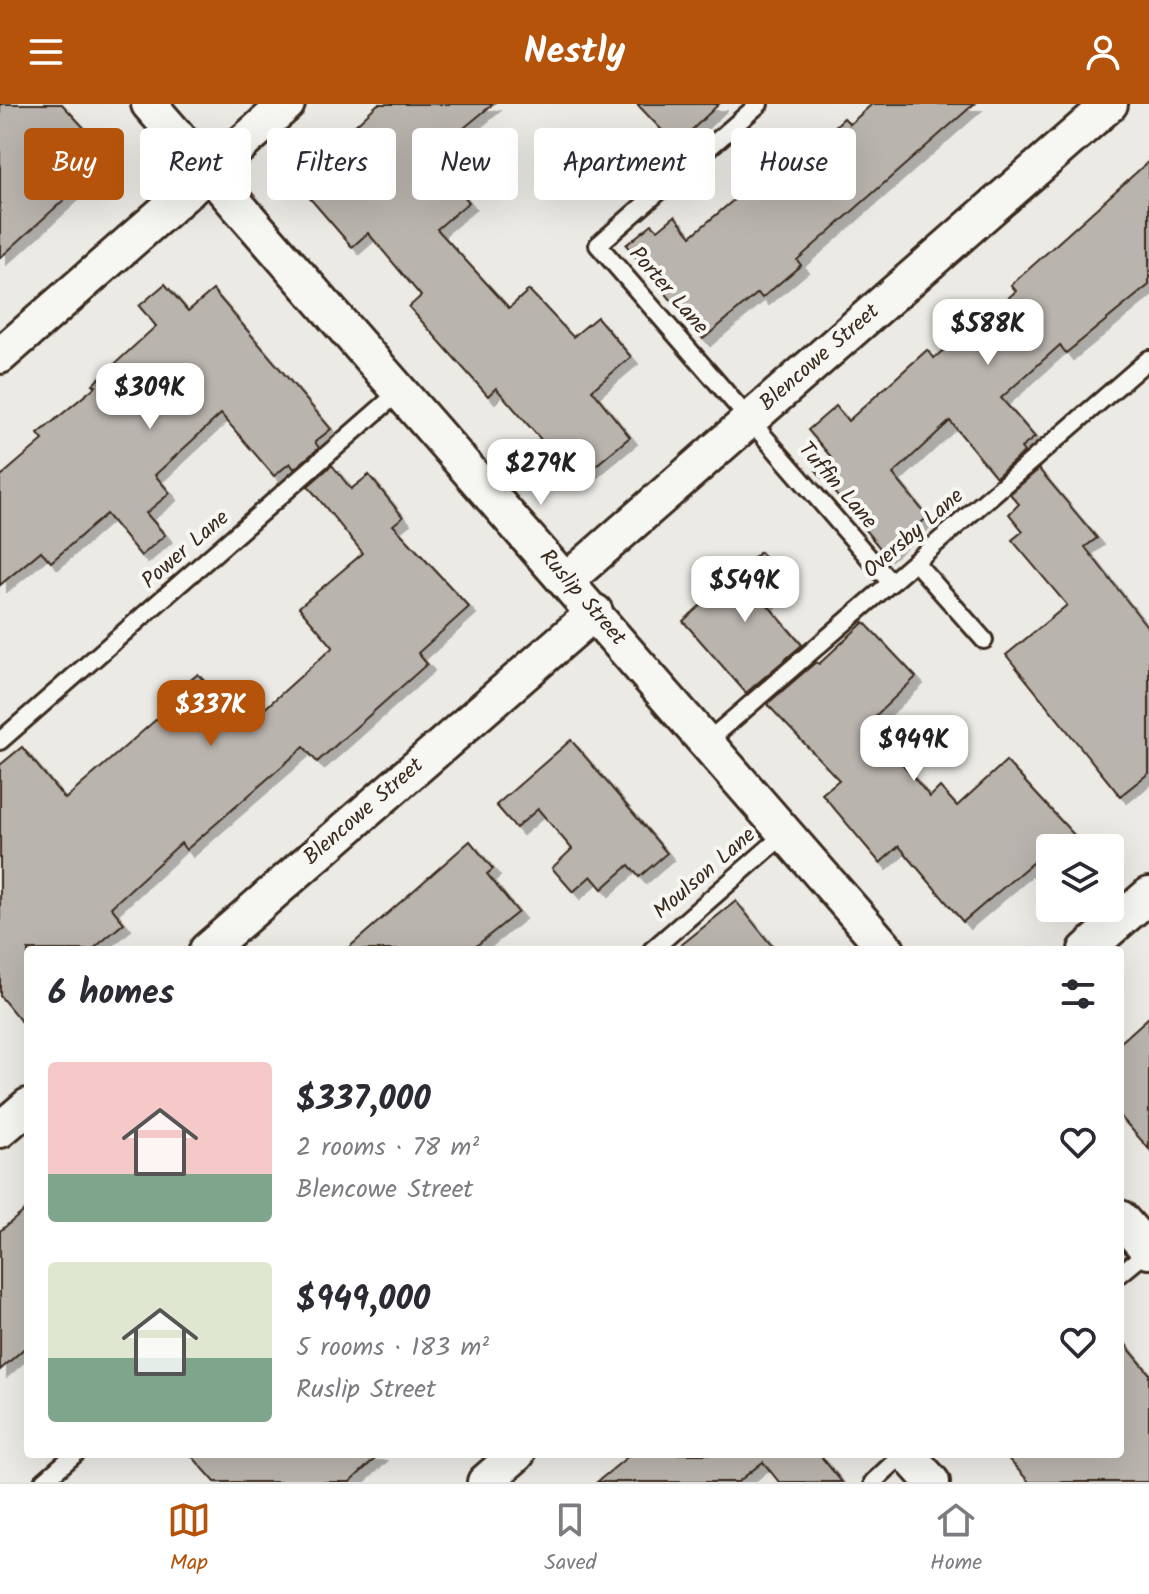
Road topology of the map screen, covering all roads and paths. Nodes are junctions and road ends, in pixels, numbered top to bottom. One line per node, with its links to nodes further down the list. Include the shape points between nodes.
1 (149, 104): 5 (street, Ruslip Street)
2 (287, 104): 6 (street)
3 (759, 104): 12 (lane, Porter Lane, via 598,245)
4 (1110, 104): 12 (street, Blencowe Street)
5 (170, 128)
6 (251, 136)
7 (178, 200): 9 (street)
8 (233, 200): 11 (street, Ruslip Street)
9 (0, 356)
10 (1149, 359): 13 (lane, Oversby Lane)
11 (400, 391): 14 (street, Ruslip Street); 18 (lane, Power Lane)
12 (750, 419): 14 (street, Blencowe Street); 15 (lane, Tuffin Lane)
13 (915, 562): 15 (lane, Oversby Lane); 17 (lane)
14 (567, 580): 16 (street, Ruslip Street)
15 (891, 583): 19 (lane, Oversby Lane)
16 (595, 612): 19 (street, Ruslip Street); 22 (street, Blencowe Street)
17 (984, 640)
18 (0, 741)
19 (708, 741): 20 (street, Ruslip Street)
20 (787, 832): 23 (lane, Moulson Lane); 24 (street, Ruslip Street)
21 (1149, 895): 25 (street)
22 (212, 946)
23 (657, 946)
24 (884, 946)
25 (1091, 946)
26 (24, 1109): 27 (street)
27 (0, 1130)
28 (1124, 1223): 29 (street)
29 (1149, 1251): 30 (lane)
30 (1124, 1271)
31 (70, 1458): 35 (lane)
32 (512, 1458): 36 (street)
33 (900, 1458): 37 (lane)
34 (909, 1458): 38 (street)
35 (43, 1482)
36 (485, 1482)
37 (873, 1482)
38 (932, 1482)

